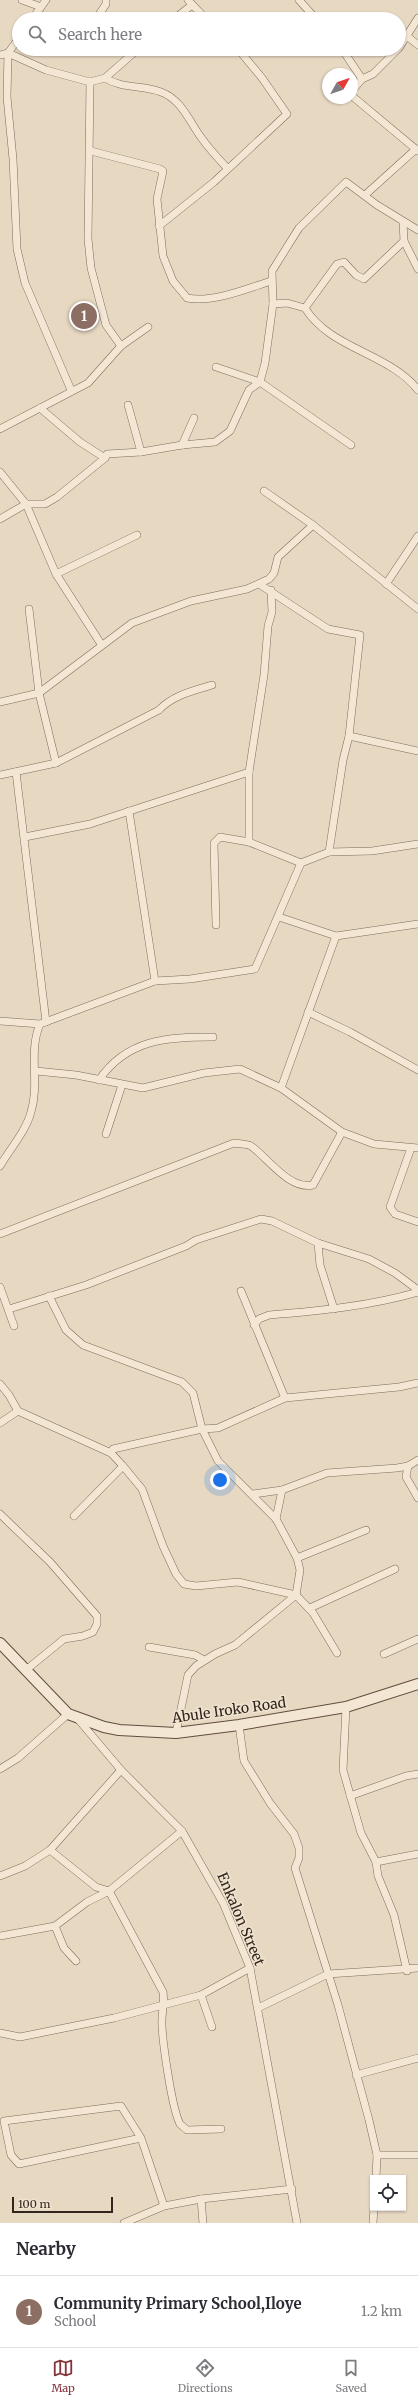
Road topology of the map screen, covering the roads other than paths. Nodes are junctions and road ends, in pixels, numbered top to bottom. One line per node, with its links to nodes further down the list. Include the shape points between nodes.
1 (22, 0): 6 (street)
2 (46, 0): 6 (street)
3 (106, 0): 8 (street)
4 (300, 0): 11 (street)
5 (190, 3): 9 (street); 10 (street)
6 (41, 7): 7 (street)
7 (37, 12)
8 (101, 12)
9 (181, 12)
10 (199, 12)
11 (310, 12)
12 (418, 18): 13 (street)
13 (408, 36): 14 (street); 15 (street)
14 (406, 39)
15 (418, 45)
16 (12, 48): 17 (street)
17 (8, 53): 18 (street); 19 (street); 46 (street, via 7,97 17,249 25,283)
18 (0, 55)
19 (12, 55)
20 (15, 56): 27 (street, via 46,70)
21 (130, 56): 25 (street)
22 (244, 56): 32 (street, via 287,114 254,147)
23 (347, 56): 26 (street)
24 (391, 56): 26 (street, via 373,74)
25 (105, 78): 27 (street); 32 (street, via 118,85 155,90 166,95 188,115 200,136)
26 (362, 79): 28 (street)
27 (90, 82): 31 (street)
28 (358, 84)
29 (358, 101): 30 (street)
30 (417, 150): 33 (street)
31 (91, 151): 35 (street, via 160,169 163,172 157,199); 43 (street, via 88,239 91,268 106,325)
32 (227, 168): 35 (street, via 214,182)
33 (365, 196): 34 (street); 39 (street, via 346,182 338,187 299,228 272,271)
34 (403, 222): 36 (street); 37 (street)
35 (159, 226): 39 (street, via 167,270 187,298 196,300 237,292)
36 (418, 230)
37 (404, 241): 38 (street); 41 (street, via 364,279 356,275 344,262 337,264)
38 (418, 268)
39 (271, 281): 40 (street)
40 (273, 304): 41 (street, via 287,303); 45 (street)
41 (305, 308): 47 (street, via 314,323 400,375)
42 (148, 327): 43 (street)
43 (121, 346): 46 (street, via 88,383)
44 (216, 367): 45 (street)
45 (260, 382): 52 (street, via 249,390 230,431 215,442); 53 (street)
46 (71, 390): 49 (street)
47 (418, 390)
48 (128, 405): 54 (street)
49 (40, 408): 51 (street); 55 (street, via 80,442)
50 (194, 418): 52 (street)
51 (0, 429)
52 (182, 445): 54 (street)
53 (351, 445)
54 (141, 452): 55 (street, via 108,454)
55 (105, 458): 58 (street, via 45,504)
56 (0, 472): 58 (street)
57 (264, 491): 60 (street)
58 (26, 504): 59 (street); 63 (street)
59 (0, 519)
60 (313, 525): 64 (street, via 278,558 274,573 269,579); 65 (street)
61 (137, 535): 63 (street)
62 (418, 536): 65 (street)
63 (56, 574): 69 (street)
64 (259, 584): 66 (street); 69 (street, via 191,601 145,618 132,623)
65 (386, 584): 68 (street)
66 (271, 590): 73 (street, via 328,629 360,635); 77 (street, via 272,612)
67 (29, 609): 71 (street)
68 (418, 609)
69 (102, 644): 71 (street)
70 (212, 685): 75 (street, via 177,696 159,710)
71 (39, 693): 72 (street); 75 (street)
72 (0, 702)
73 (349, 736): 74 (street); 83 (street, via 343,760)
74 (418, 751)
75 (56, 763): 76 (street)
76 (16, 772): 78 (street); 80 (street)
77 (249, 772): 79 (street); 81 (street)
78 (0, 775)
79 (129, 811): 80 (street, via 90,824); 89 (street)
80 (25, 837): 92 (street)
81 (248, 842): 84 (street); 87 (street, via 220,837 214,844)
82 (418, 844): 83 (street, via 372,851)
83 (330, 852): 84 (street)
84 (301, 863): 85 (street)
85 (279, 917): 88 (street); 89 (street, via 255,970)
86 (418, 924): 88 (street)
87 (216, 925)
88 (336, 936): 90 (street)
89 (155, 981): 92 (street)
90 (308, 1012): 94 (street); 98 (street)
91 (0, 1022): 92 (street)
92 (43, 1023): 95 (street, via 34,1046)
93 (213, 1036): 96 (street, via 165,1038 142,1046 109,1065)
94 (418, 1070)
95 (36, 1071): 96 (street); 102 (street, via 31,1112)
96 (99, 1080): 97 (street)
97 (122, 1085): 98 (street, via 143,1088 204,1073 240,1069); 100 (street)
98 (281, 1088): 99 (street)
99 (342, 1132): 101 (street, via 374,1144); 104 (street, via 313,1185 300,1184 281,1172 250,1145 234,1143)
100 (106, 1134)
101 (415, 1148): 103 (street, via 390,1207 395,1214)
102 (0, 1166)
103 (418, 1222)
104 (0, 1234)
105 (318, 1242): 108 (street, via 369,1260 395,1273); 109 (street, via 272,1221 261,1219 196,1240 86,1285); 111 (street, via 320,1265)
106 (0, 1287): 110 (street)
107 (241, 1291): 112 (street)
108 (418, 1291): 111 (street, via 393,1299)
109 (49, 1296): 110 (street); 119 (street, via 66,1330 84,1346 154,1371 188,1387 193,1393)
110 (10, 1309): 113 (street, via 9,1317)
111 (334, 1309): 112 (street, via 269,1315 259,1319)
112 (254, 1325): 116 (street)
113 (14, 1326)
114 (418, 1383): 116 (street)
115 (0, 1384): 117 (street, via 10,1395)
116 (285, 1398): 119 (street, via 218,1428)
117 (18, 1411): 118 (street); 120 (street)
118 (0, 1423)
119 (202, 1429): 120 (street, via 113,1449); 125 (street, via 218,1461)
120 (111, 1453): 122 (street)
121 (418, 1460): 123 (street)
122 (123, 1466): 128 (street); 133 (street, via 142,1489 163,1546 176,1574 184,1584 196,1586 238,1582)
123 (408, 1466): 124 (street, via 327,1473); 126 (street, via 406,1477)
124 (282, 1490): 125 (street); 129 (street)
125 (253, 1494): 129 (street)
126 (418, 1498)
127 (0, 1514): 141 (street, via 50,1562 97,1616 93,1632 64,1639)
128 (74, 1516)
129 (276, 1519): 131 (street)
130 (366, 1530): 131 (street)
131 (297, 1558): 133 (street, via 300,1570)
132 (395, 1569): 134 (street)
133 (296, 1595): 134 (street); 140 (street, via 235,1645)
134 (310, 1608): 138 (street)
135 (418, 1639): 139 (street)
136 (0, 1643): 141 (street)
137 (149, 1647): 140 (street, via 190,1654)
138 (337, 1653)
139 (384, 1654)
140 (204, 1660): 146 (street, via 188,1675)
141 (26, 1670): 144 (street)
142 (418, 1684): 143 (street, Abule Iroko Road)
143 (346, 1707): 145 (street, Abule Iroko Road); 150 (street, via 343,1770)
144 (72, 1716): 146 (street, Abule Iroko Road, via 119,1730); 147 (street); 148 (street, Enkalon Street)
145 (239, 1725): 146 (street, Abule Iroko Road); 163 (street, via 244,1761 270,1803 294,1834 299,1848 296,1873)
146 (176, 1734)
147 (0, 1769)
148 (121, 1770): 151 (street, Enkalon Street); 152 (street)
149 (418, 1774): 150 (street)
150 (350, 1796): 154 (street, via 361,1833)
151 (182, 1830): 156 (street); 160 (street, Enkalon Street, via 223,1903)
152 (50, 1850): 155 (street, via 25,1866); 156 (street, via 96,1887)
153 (418, 1854): 154 (street)
154 (376, 1862): 162 (street, via 378,1876 394,1915)
155 (0, 1876)
156 (109, 1891): 157 (street, via 87,1902); 165 (street, via 163,1992)
157 (56, 1926): 158 (street); 159 (street, via 64,1948)
158 (0, 1936)
159 (76, 1961)
160 (250, 1968): 164 (street); 166 (street, Enkalon Street)
161 (418, 1968): 162 (street)
162 (407, 1971): 163 (street)
163 (328, 1974): 166 (street); 170 (street)
164 (201, 1995): 165 (street); 167 (street)
165 (165, 2003): 168 (street, via 114,2018 37,2035 20,2037); 172 (street, via 162,2026 173,2098 181,2125 187,2130)
166 (258, 2008): 177 (street, Enkalon Street)
167 (212, 2027)
168 (0, 2033)
169 (418, 2058): 170 (street)
170 (356, 2075): 174 (street)
171 (2, 2122): 173 (street, via 121,2106); 173 (street, via 11,2155 19,2164)
172 (221, 2129)
173 (141, 2138): 179 (street)
174 (377, 2155): 175 (street); 176 (street)
175 (418, 2155)
176 (376, 2175)
177 (292, 2188): 178 (street); 183 (street, Enkalon Street)
178 (201, 2199): 179 (street); 182 (street)
179 (164, 2206): 181 (street)
180 (374, 2211): 184 (street)
181 (124, 2223)
182 (203, 2223)
183 (298, 2223)
184 (373, 2223)

